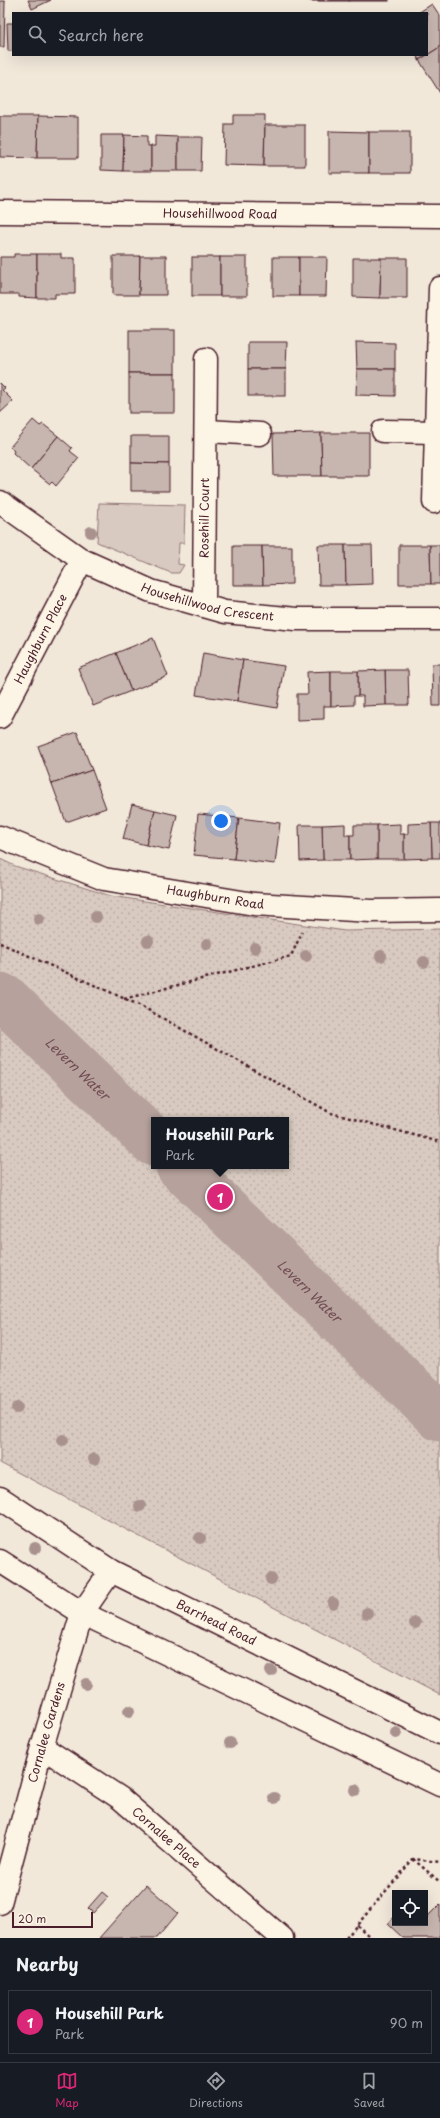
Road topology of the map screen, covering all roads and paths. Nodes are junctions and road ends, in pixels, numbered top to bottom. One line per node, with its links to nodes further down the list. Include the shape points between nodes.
1 (0, 212): 2 (street, Househillwood Road)
2 (440, 216)
3 (440, 288): 7 (street)
4 (206, 359): 5 (street, Rosehill Court)
5 (206, 431): 8 (street); 12 (street, Rosehill Court)
6 (383, 431): 7 (street)
7 (436, 432): 10 (street)
8 (260, 434)
9 (0, 502): 11 (street, Househillwood Crescent)
10 (434, 502)
11 (82, 560): 12 (street, Househillwood Crescent, via 151,591); 14 (street, Haughburn Place)
12 (204, 606): 13 (street, Househillwood Crescent, via 225,612 296,619)
13 (440, 619)
14 (0, 717)
15 (0, 837): 16 (street, Haughburn Road, via 104,879 254,904)
16 (314, 908): 17 (street, Haughburn Road, via 371,911); 19 (path, via 290,956)
17 (440, 910)
18 (0, 943): 19 (path)
19 (123, 999): 20 (path, via 141,1006 331,1113)
20 (440, 1142)
21 (0, 1498): 23 (street, Barrhead Road)
22 (0, 1560): 24 (street)
23 (111, 1571): 24 (street, Cornalee Gardens); 25 (street, Barrhead Road)
24 (82, 1613): 26 (street, Cornalee Gardens); 27 (street)
25 (440, 1733)
26 (42, 1747): 31 (street, Cornalee Gardens); 33 (street, Cornalee Place, via 120,1798)
27 (440, 1785)
28 (413, 1859): 29 (path); 30 (path); 32 (path)
29 (440, 1862)
30 (440, 1882)
31 (0, 1903)
32 (357, 1925): 34 (path); 35 (path)
33 (282, 1938)
34 (346, 1938)
35 (371, 1938)

